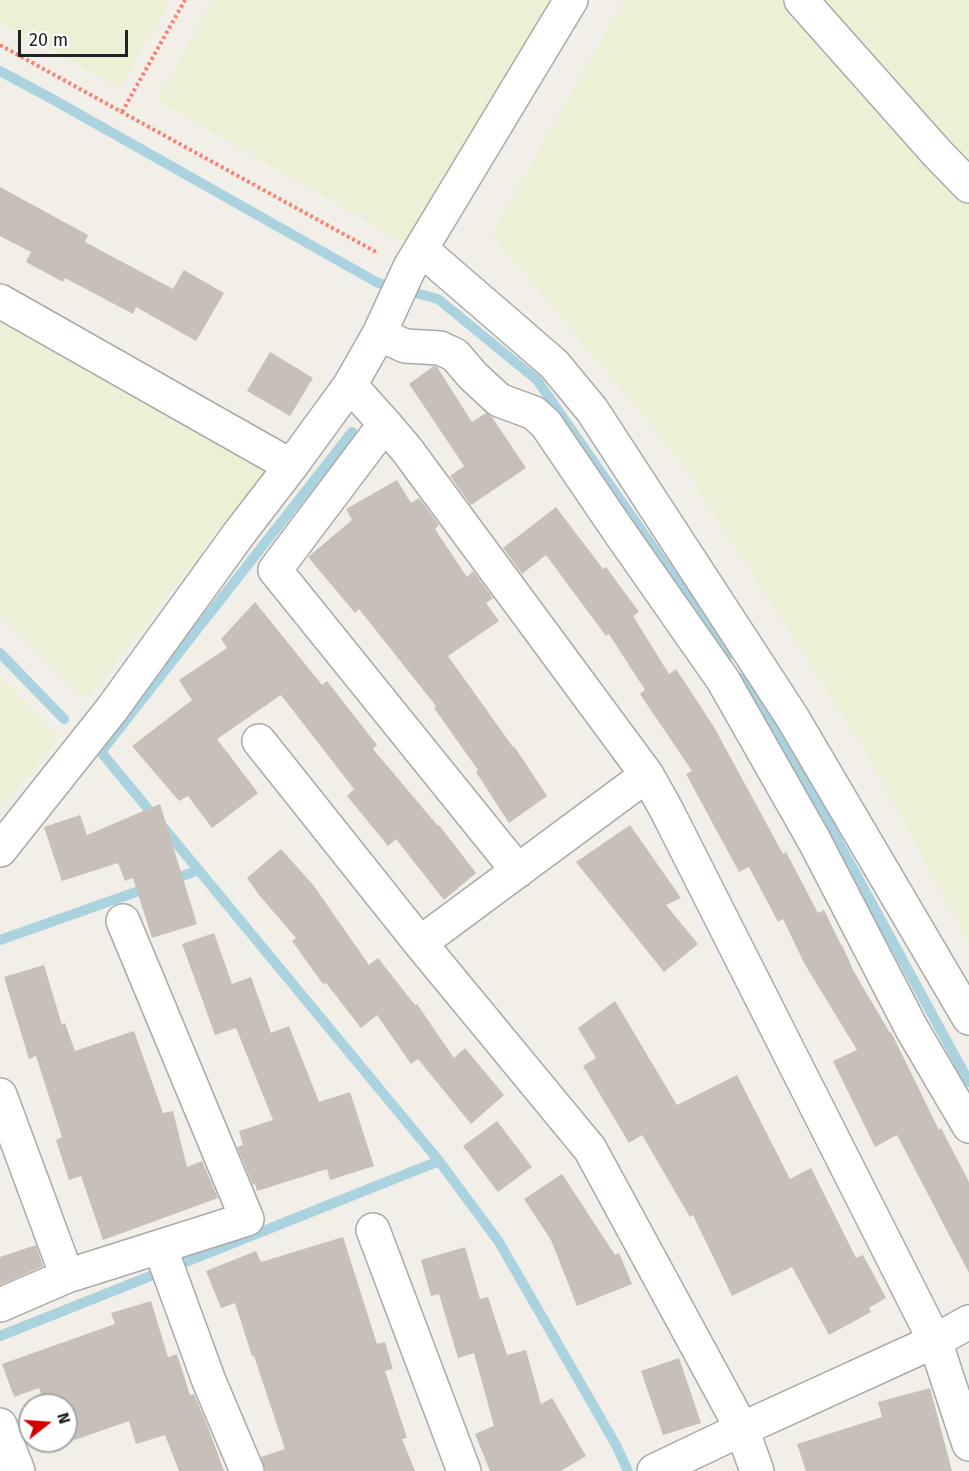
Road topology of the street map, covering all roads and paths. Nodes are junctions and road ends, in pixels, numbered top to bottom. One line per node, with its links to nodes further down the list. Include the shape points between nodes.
1 (185, 0): 5 (path)
2 (571, 0): 7 (street)
3 (801, 0): 6 (street)
4 (0, 45): 5 (path)
5 (122, 112): 7 (path)
6 (969, 186)
7 (408, 273): 9 (street); 11 (street, via 554,364)
8 (0, 301): 13 (street)
9 (379, 334): 10 (street); 11 (street, via 405,346 440,348 455,355 499,400)
10 (350, 386): 12 (street); 13 (street)
11 (554, 400): 20 (street, via 592,410 792,717); 22 (street, via 546,424 723,680 814,840 912,1029)
12 (385, 424): 15 (street); 17 (street, via 275,570)
13 (291, 466): 16 (street, via 112,709)
14 (259, 741): 19 (street)
15 (647, 775): 17 (street); 28 (street)
16 (0, 850)
17 (518, 871): 19 (street)
18 (123, 921): 24 (street, via 247,1219)
19 (420, 943): 30 (street, via 590,1149)
20 (969, 1018)
21 (0, 1095): 25 (street)
22 (969, 1126)
23 (373, 1230): 34 (street)
24 (160, 1247): 25 (street); 33 (street)
25 (67, 1276): 26 (street)
26 (0, 1305)
27 (969, 1322): 28 (street)
28 (934, 1341): 30 (street); 31 (street)
29 (0, 1425): 32 (street)
30 (742, 1429): 35 (street); 36 (street)
31 (969, 1444)
32 (18, 1471)
33 (246, 1471)
34 (464, 1471)
35 (654, 1471)
36 (757, 1471)

